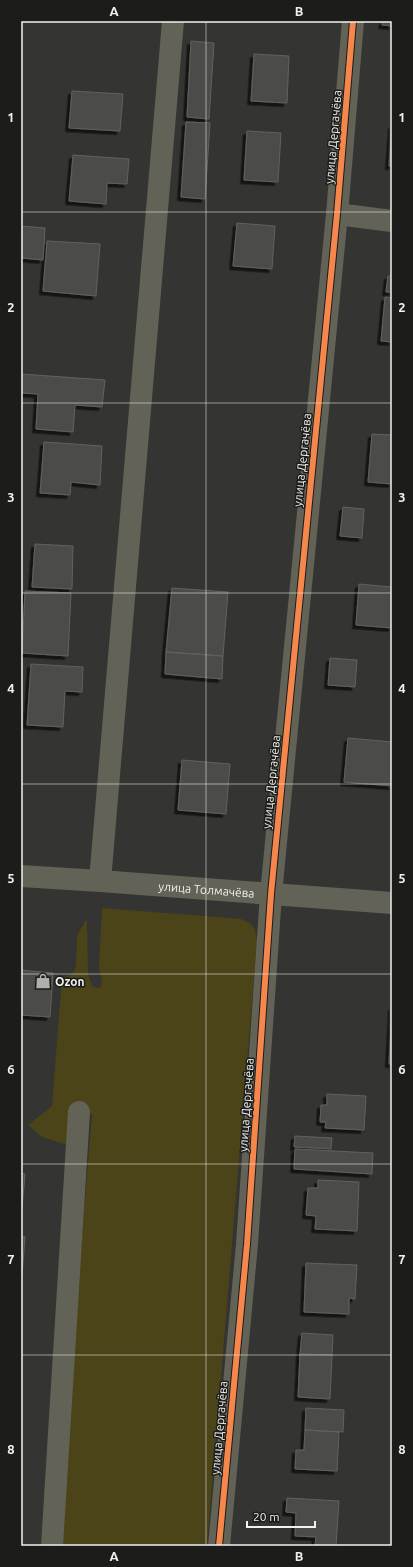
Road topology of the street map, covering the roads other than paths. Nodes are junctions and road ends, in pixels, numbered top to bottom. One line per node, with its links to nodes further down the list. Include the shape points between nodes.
1 (173, 21): 6 (street)
2 (353, 21): 3 (street, улица Дергачёва)
3 (337, 214): 4 (street); 7 (street, улица Дергачёва)
4 (392, 221)
5 (21, 876): 6 (street, улица Толмачёва)
6 (100, 881): 7 (street, улица Толмачёва)
7 (271, 894): 8 (street, улица Толмачёва); 11 (street, улица Дергачёва, via 247,1244)
8 (392, 903)
9 (79, 1112): 10 (street)
10 (52, 1546)
11 (219, 1546)

